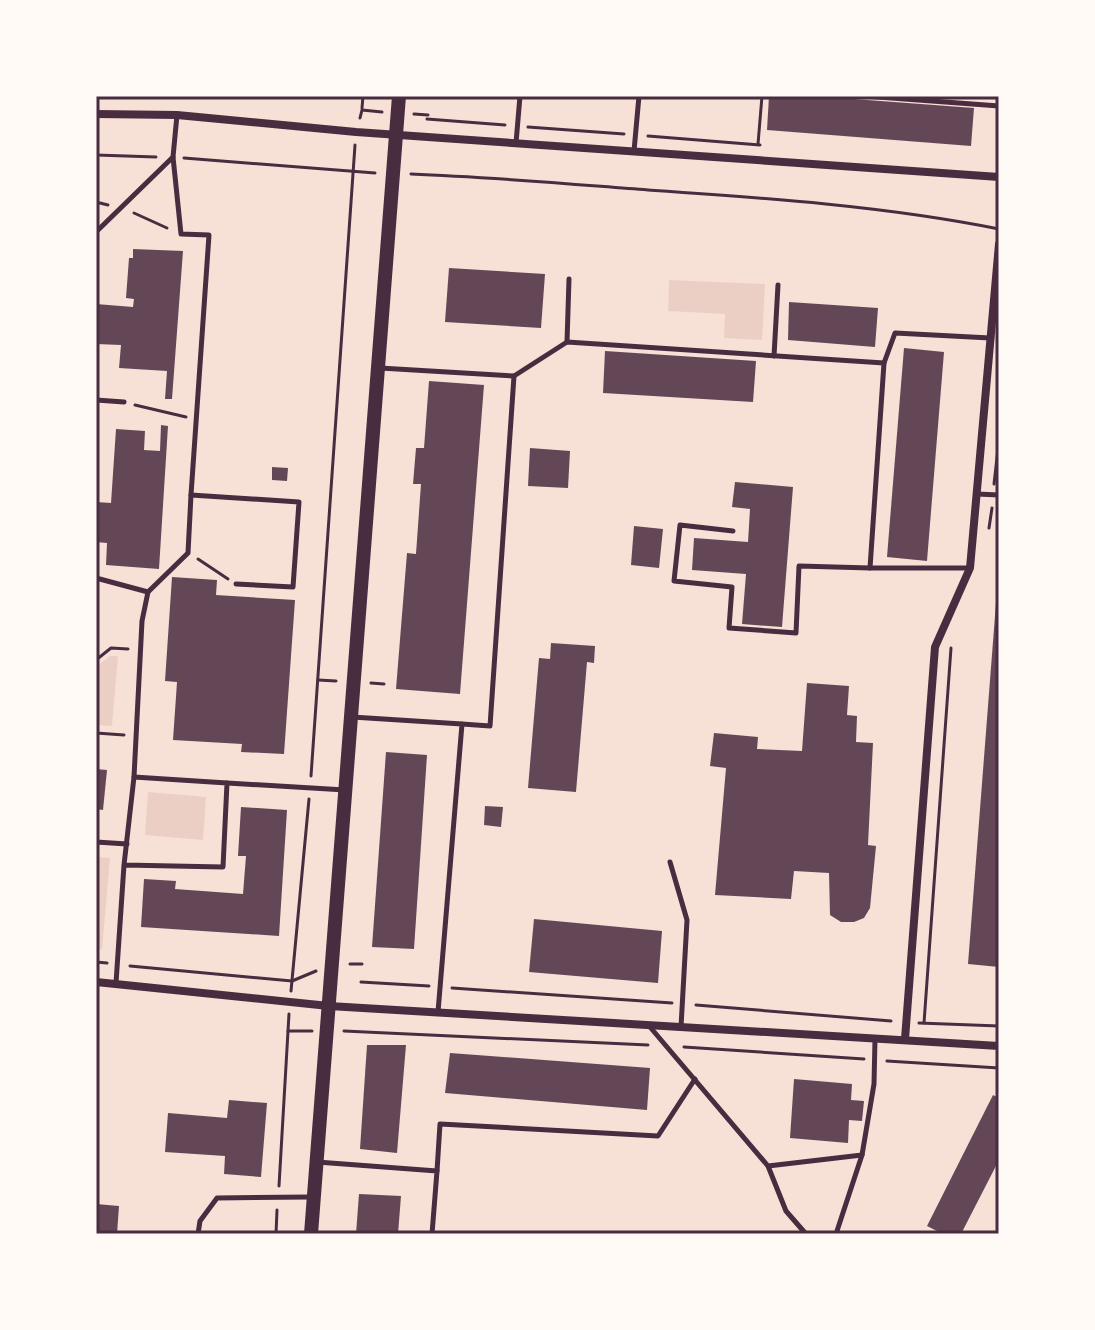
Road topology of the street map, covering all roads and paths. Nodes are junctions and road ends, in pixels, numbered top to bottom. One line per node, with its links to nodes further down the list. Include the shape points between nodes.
1 (363, 96): 8 (path)
2 (399, 96): 14 (main road)
3 (520, 96): 12 (lane)
4 (639, 96): 15 (lane)
5 (762, 96): 17 (path)
6 (864, 96): 7 (lane)
7 (999, 106)
8 (362, 110)
9 (96, 114): 10 (street)
10 (177, 115): 13 (street); 21 (lane)
11 (427, 119): 12 (path)
12 (518, 126): 15 (path); 16 (lane)
13 (356, 132): 14 (street); 22 (path)
14 (397, 135): 16 (street); 23 (main road)
15 (636, 135): 17 (path); 19 (lane)
16 (516, 143): 19 (street)
17 (758, 145): 18 (path)
18 (773, 146)
19 (634, 151): 24 (street)
20 (96, 155): 21 (path)
21 (173, 157): 22 (path); 26 (lane); 29 (lane)
22 (353, 173): 23 (path); 64 (path)
23 (394, 173): 27 (path, via 858,207); 38 (main road)
24 (999, 177)
25 (96, 202): 26 (path)
26 (121, 208): 28 (lane); 29 (path)
27 (999, 229)
28 (96, 232)
29 (181, 234): 42 (lane, via 209,235)
30 (999, 244): 33 (street)
31 (569, 279): 35 (lane)
32 (778, 285): 36 (lane)
33 (997, 297): 34 (street)
34 (992, 338): 37 (lane, via 895,333); 44 (street)
35 (567, 342): 36 (lane); 39 (lane)
36 (774, 356): 37 (lane)
37 (884, 363): 50 (lane)
38 (379, 368): 39 (lane); 58 (main road)
39 (514, 376): 59 (lane, via 490,726)
40 (96, 400): 41 (lane)
41 (124, 402): 42 (path)
42 (197, 420): 45 (lane)
43 (999, 440): 46 (path)
44 (977, 494): 46 (lane); 51 (street)
45 (191, 495): 49 (lane); 53 (lane, via 299,502 293,587)
46 (996, 495): 47 (path)
47 (989, 527)
48 (733, 531): 50 (lane, via 680,525 674,581 732,587 729,628 796,633 799,566)
49 (188, 553): 53 (path); 54 (lane)
50 (870, 568): 51 (lane)
51 (970, 568): 86 (street, via 935,647)
52 (96, 578): 54 (lane)
53 (236, 584)
54 (148, 592): 56 (lane)
55 (951, 647): 80 (path)
56 (141, 650): 57 (path, via 111,648); 61 (lane)
57 (96, 660)
58 (351, 717): 59 (lane); 65 (main road)
59 (462, 724): 79 (lane)
60 (96, 733): 61 (path)
61 (136, 735): 62 (lane)
62 (134, 777): 63 (lane); 67 (lane)
63 (220, 783): 64 (lane); 69 (lane, via 227,783 223,867)
64 (310, 788): 65 (lane); 74 (path)
65 (346, 790): 71 (main road)
66 (96, 842): 67 (lane)
67 (127, 844): 69 (lane)
68 (670, 862): 82 (lane, via 687,920)
69 (124, 865): 73 (lane)
70 (96, 962): 73 (path)
71 (332, 964): 72 (path); 74 (path); 78 (main road)
72 (362, 964)
73 (117, 965): 74 (path); 76 (lane)
74 (292, 981): 77 (path)
75 (96, 982): 76 (street)
76 (115, 984): 77 (street)
77 (290, 1002): 78 (street); 83 (path)
78 (329, 1006): 79 (street); 84 (main road)
79 (438, 1013): 81 (street)
80 (924, 1023)
81 (650, 1026): 82 (street); 87 (lane)
82 (681, 1028): 85 (street)
83 (288, 1031): 84 (path); 96 (path)
84 (327, 1031): 87 (path); 93 (main road)
85 (876, 1037): 86 (street); 89 (lane)
86 (905, 1039): 88 (street)
87 (667, 1046): 89 (path); 91 (lane)
88 (999, 1046)
89 (874, 1060): 90 (path); 92 (lane)
90 (999, 1068)
91 (695, 1079): 94 (lane); 95 (lane, via 658,1136 440,1124)
92 (862, 1155): 94 (lane); 103 (lane)
93 (316, 1162): 95 (lane); 97 (main road)
94 (768, 1166): 102 (lane, via 786,1211)
95 (437, 1171): 101 (lane)
96 (278, 1196): 97 (lane); 98 (lane, via 217,1198 200,1221); 99 (path)
97 (314, 1198): 100 (main road)
98 (198, 1234)
99 (276, 1234)
100 (311, 1234)
101 (432, 1234)
102 (806, 1234)
103 (836, 1234)

